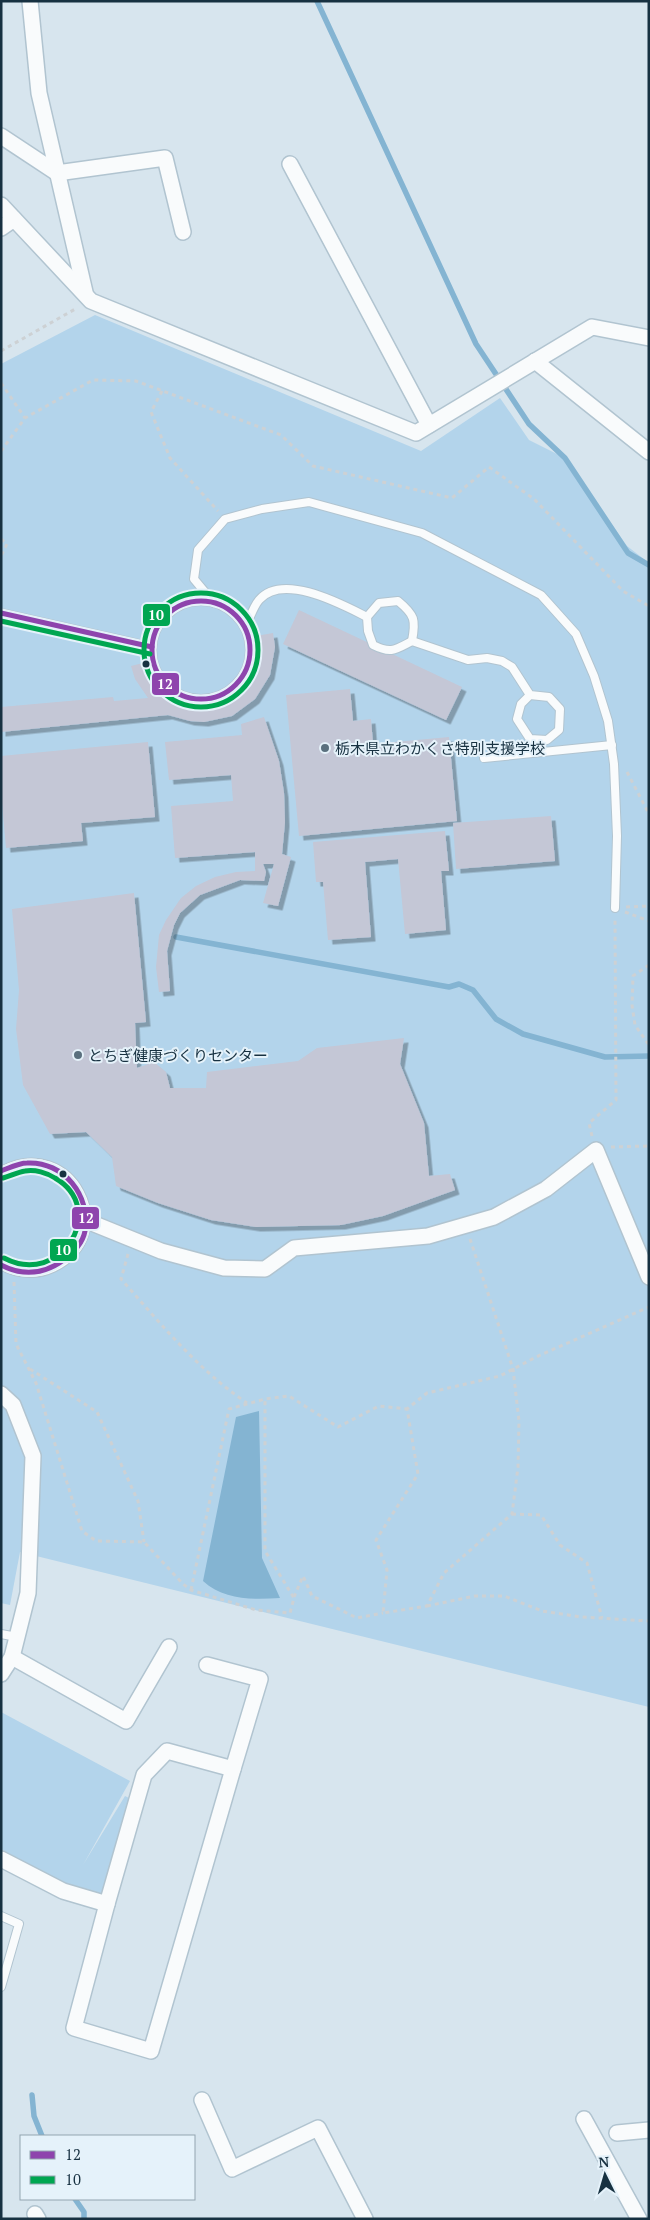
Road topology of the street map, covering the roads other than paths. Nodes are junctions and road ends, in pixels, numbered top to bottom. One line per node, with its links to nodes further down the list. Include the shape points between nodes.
1 (30, 1): 4 (street, via 39,93)
2 (1, 136): 4 (street)
3 (290, 164): 12 (street)
4 (57, 173): 8 (street, via 165,158); 9 (street)
5 (1, 205): 6 (street)
6 (14, 219): 7 (street); 9 (street)
7 (1, 228)
8 (183, 232)
9 (88, 297): 12 (street, via 416,433)
10 (649, 338): 11 (street, via 592,327)
11 (535, 361): 12 (street); 13 (street)
12 (429, 425)
13 (649, 452)
14 (214, 603): 17 (lane, via 237,616); 19 (lane, via 192,602 175,608 157,628); 21 (lane, via 194,579 198,550 225,519 309,502 422,533 541,595 576,634 594,676)
15 (1, 613): 19 (lane)
16 (367, 618): 17 (lane, via 321,595 293,590 274,591 259,600); 18 (lane, via 373,645 387,651); 18 (lane, via 379,603 398,601 410,610 416,623)
17 (245, 628): 19 (lane, via 250,646 248,668 237,685 211,699 180,696 165,685 154,666)
18 (412, 641): 20 (lane, via 468,660 502,660 512,668)
19 (152, 647)
20 (530, 694): 20 (lane, via 548,697 560,709 559,730 547,740 530,739 517,719 520,704)
21 (612, 745): 22 (lane); 23 (lane, via 617,836)
22 (484, 758)
23 (615, 908)
24 (1, 1171): 25 (lane, via 27,1162 41,1163 62,1171 83,1196)
25 (87, 1220): 26 (lane, via 81,1243 62,1264 36,1273 13,1270); 27 (street, via 161,1251 224,1268 265,1269 294,1248 428,1236 494,1217 546,1189 603,1149)
26 (1, 1264)
27 (649, 1277)
28 (1, 1394): 30 (street, via 13,1405 32,1456 28,1593)
29 (1, 1634): 30 (lane)
30 (17, 1637): 32 (street)
31 (169, 1648): 32 (street, via 126,1720)
32 (12, 1657): 34 (street)
33 (208, 1665): 35 (street, via 260,1679)
34 (1, 1674)
35 (233, 1769): 37 (street, via 167,1751 144,1775); 37 (street, via 151,2051 74,2028)
36 (1, 1859): 37 (street, via 63,1891)
37 (107, 1904)
38 (1, 1916): 39 (lane, via 19,1924)
39 (1, 1987)
40 (202, 2100): 44 (street, via 232,2169 318,2128)
41 (584, 2119): 45 (street)
42 (649, 2130): 43 (street)
43 (617, 2132)
44 (365, 2219)
45 (639, 2219)

